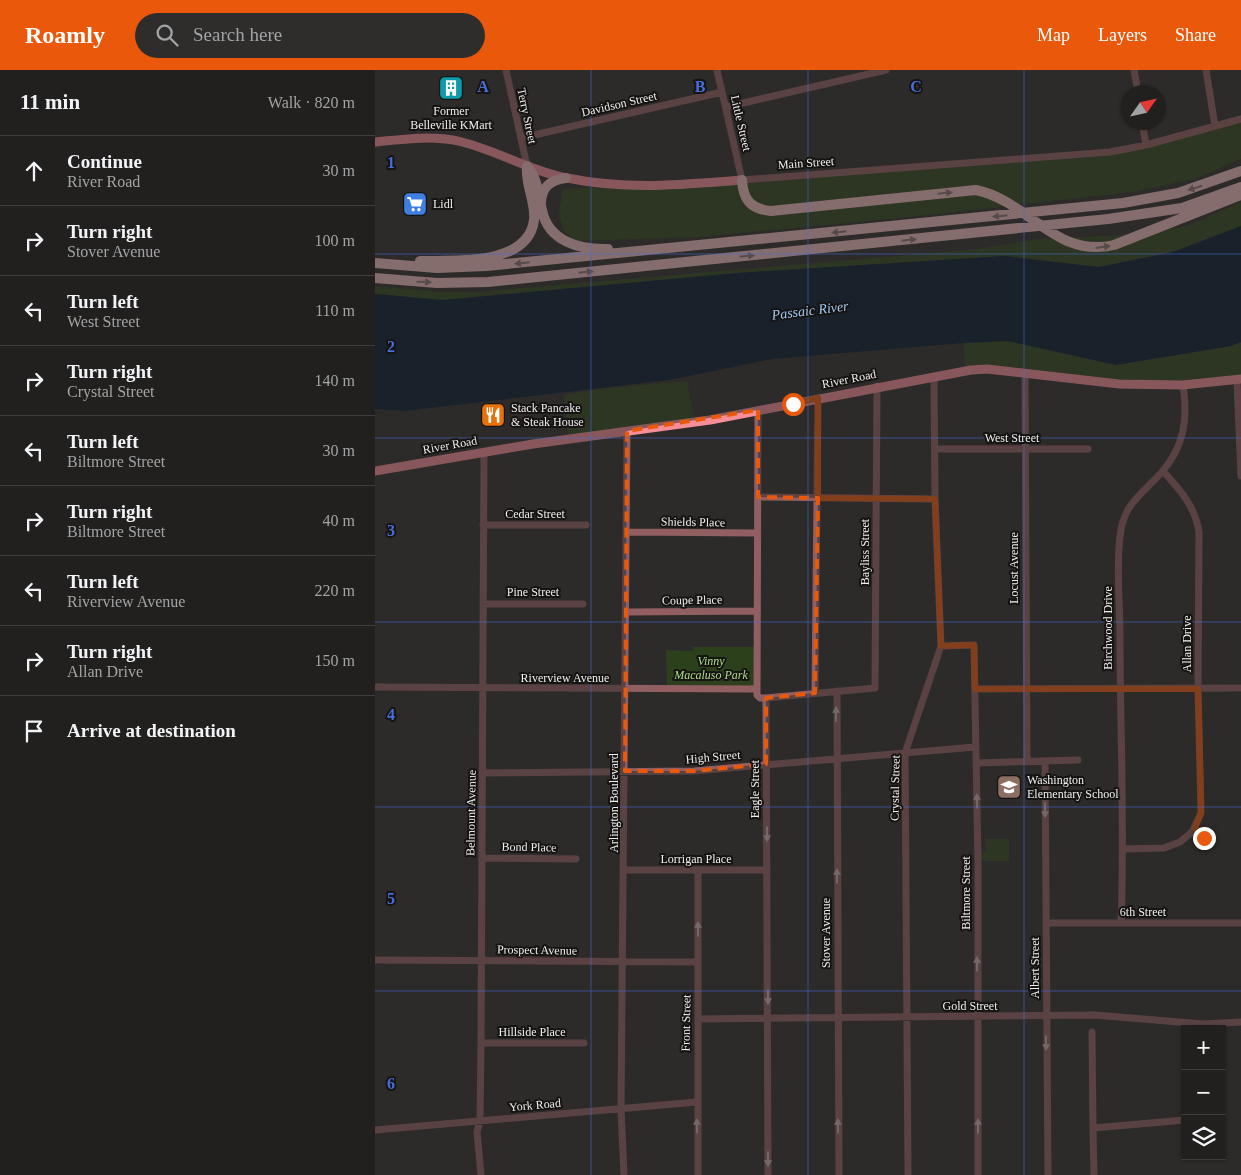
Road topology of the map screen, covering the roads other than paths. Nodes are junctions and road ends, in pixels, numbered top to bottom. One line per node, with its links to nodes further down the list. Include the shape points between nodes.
1 (506, 70): 12 (street, Terry Street)
2 (717, 70): 7 (street, Little Street)
3 (886, 70): 8 (street)
4 (1134, 70): 6 (street)
5 (1206, 70): 10 (street)
6 (1137, 85)
7 (722, 92): 8 (street, Little Street); 12 (street, Davidson Street)
8 (726, 107): 18 (street, Little Street)
9 (1241, 119): 10 (street, Main Street)
10 (1215, 126): 14 (street, Main Street)
11 (1144, 130): 14 (street)
12 (521, 138): 15 (street, Terry Street)
13 (375, 142): 15 (main road, Main Street, via 446,139 476,146)
14 (1146, 145): 18 (street, Main Street, via 1075,156)
15 (527, 166): 17 (main road, Main Street); 21 (highway, via 535,177); 23 (highway, via 526,178 534,221 529,234 512,250 475,260)
16 (1241, 171): 22 (highway, one-way to 22, via 1196,188 1142,201)
17 (566, 178): 18 (main road, Main Street, via 607,185 643,186); 21 (highway, via 547,185 541,198)
18 (742, 180): 20 (highway, one-way to 20, via 749,204 771,211 967,190 993,195 1057,236 1087,248 1114,245)
19 (1241, 187): 24 (highway, one-way to 19, via 437,283 488,282 1117,218 1182,208)
20 (1241, 195)
21 (542, 212): 22 (highway, via 555,235 590,249)
22 (745, 241): 23 (highway, one-way to 23, via 486,266 429,267)
23 (375, 262)
24 (375, 278)
25 (1025, 373): 26 (main road, River Road, via 987,369); 28 (main road, River Road, via 1119,384); 34 (street, Locust Avenue)
26 (934, 376): 29 (main road, River Road); 33 (street, Crystal Street)
27 (1239, 380): 28 (main road, River Road); 39 (street)
28 (1183, 385): 38 (street, Birchwood Drive, via 1187,409 1183,433)
29 (877, 386): 30 (main road, River Road); 42 (street, Bayliss Street)
30 (818, 398): 31 (main road, River Road); 41 (street)
31 (758, 410): 32 (main road, River Road); 40 (street)
32 (627, 431): 36 (main road, River Road); 46 (street, Arlington Boulevard)
33 (936, 448): 34 (street, West Street); 43 (street, Crystal Street)
34 (1025, 449): 35 (street, West Street); 61 (street, Locust Avenue)
35 (1088, 449)
36 (484, 452): 37 (main road, River Road); 44 (street, Belmount Avenue)
37 (375, 471)
38 (1163, 471): 58 (street, Birchwood Drive, via 1130,505 1120,537); 59 (street, Allan Drive, via 1186,498 1197,522)
39 (1241, 476)
40 (758, 497): 41 (street); 47 (street)
41 (818, 498): 42 (street); 63 (street)
42 (876, 498): 43 (street); 62 (street, Bayliss Street, via 875,688)
43 (935, 499): 52 (street, Crystal Street)
44 (483, 525): 45 (street, Cedar Street); 48 (street, Belmount Avenue)
45 (586, 525)
46 (628, 532): 47 (street, Shields Place); 51 (street, Arlington Boulevard)
47 (757, 534): 50 (street)
48 (483, 604): 49 (street, Pine Street); 55 (street, Belmount Avenue)
49 (583, 604)
50 (756, 611): 51 (street, Coupe Place); 56 (street)
51 (627, 612): 60 (street, Arlington Boulevard)
52 (941, 646): 57 (street, Biltmore Street, via 974,645); 66 (street, Crystal Street)
53 (375, 687): 55 (street, Riverview Avenue)
54 (1241, 688): 59 (street)
55 (483, 689): 60 (street, Riverview Avenue); 74 (street, Belmount Avenue)
56 (756, 689): 60 (street, Riverview Avenue); 64 (street, via 760,698)
57 (975, 689): 61 (street); 65 (street, Biltmore Street)
58 (1119, 689): 59 (street); 61 (street); 77 (street, Birchwood Drive)
59 (1198, 689): 75 (street, Allan Drive, via 1201,813)
60 (626, 690): 73 (street, Arlington Boulevard)
61 (1026, 690): 69 (street, Locust Avenue)
62 (837, 691): 63 (street); 67 (street, Stover Avenue, one-way to 62)
63 (815, 694): 64 (street)
64 (766, 698): 72 (street, Eagle Street)
65 (975, 747): 66 (street, High Street); 71 (street, Biltmore Street)
66 (905, 753): 67 (street, High Street); 91 (street, Crystal Street)
67 (836, 759): 72 (street, High Street); 93 (street, Stover Avenue, one-way to 67)
68 (1078, 760): 70 (street)
69 (1027, 762): 70 (street); 71 (street)
70 (1045, 762): 83 (street, Albert Street, one-way to 83)
71 (976, 763): 92 (street, Biltmore Street, one-way to 71)
72 (766, 764): 73 (street, High Street, via 694,771); 81 (street, Eagle Street, one-way to 81)
73 (625, 771): 74 (street, High Street); 80 (street, Arlington Boulevard)
74 (483, 773): 78 (street, Belmount Avenue)
75 (1195, 828): 76 (street); 77 (street, via 1187,838 1173,846)
76 (1204, 838)
77 (1124, 849): 84 (street, Birchwood Drive)
78 (482, 858): 79 (street, Bond Place); 87 (street, Belmount Avenue)
79 (576, 859)
80 (625, 870): 82 (street, Lorrigan Place); 88 (street, Arlington Boulevard)
81 (767, 870): 82 (street, Lorrigan Place); 94 (street, Eagle Street, one-way to 94)
82 (698, 871): 89 (street, Front Street, one-way to 82)
83 (1045, 923): 84 (street, 6th Street); 90 (street, Albert Street)
84 (1121, 923): 85 (street, 6th Street)
85 (1241, 923)
86 (375, 960): 87 (street, Prospect Avenue)
87 (481, 960): 88 (street, Prospect Avenue); 98 (street, Belmount Avenue)
88 (623, 962): 89 (street, Prospect Avenue); 101 (street, Arlington Boulevard)
89 (698, 962): 95 (street, Front Street)
90 (1046, 1016): 92 (street, Gold Street); 96 (street, Gold Street, via 1203,1024); 113 (street, Albert Street, one-way to 113)
91 (907, 1017): 92 (street, Gold Street); 93 (street, Gold Street); 111 (street, Crystal Street)
92 (977, 1017): 112 (street, Biltmore Street, one-way to 92)
93 (837, 1018): 94 (street, Gold Street); 110 (street, Stover Avenue, one-way to 93)
94 (768, 1019): 95 (street, Gold Street); 109 (street, Eagle Street, one-way to 109)
95 (698, 1020): 100 (street, Front Street)
96 (1241, 1022)
97 (1092, 1032): 104 (street)
98 (481, 1043): 99 (street, Hillside Place); 103 (street, Belmount Avenue)
99 (584, 1043)
100 (697, 1102): 101 (street, York Road); 108 (street, Front Street, one-way to 100)
101 (621, 1109): 103 (street, York Road); 107 (street, Arlington Boulevard)
102 (1181, 1120): 104 (street)
103 (480, 1121): 105 (street, York Road); 106 (street, Belmount Avenue, via 477,1132)
104 (1093, 1128): 114 (street)
105 (375, 1130)
106 (481, 1175)
107 (625, 1175)
108 (698, 1175)
109 (768, 1175)
110 (839, 1175)
111 (908, 1175)
112 (978, 1175)
113 (1048, 1175)
114 (1094, 1175)

